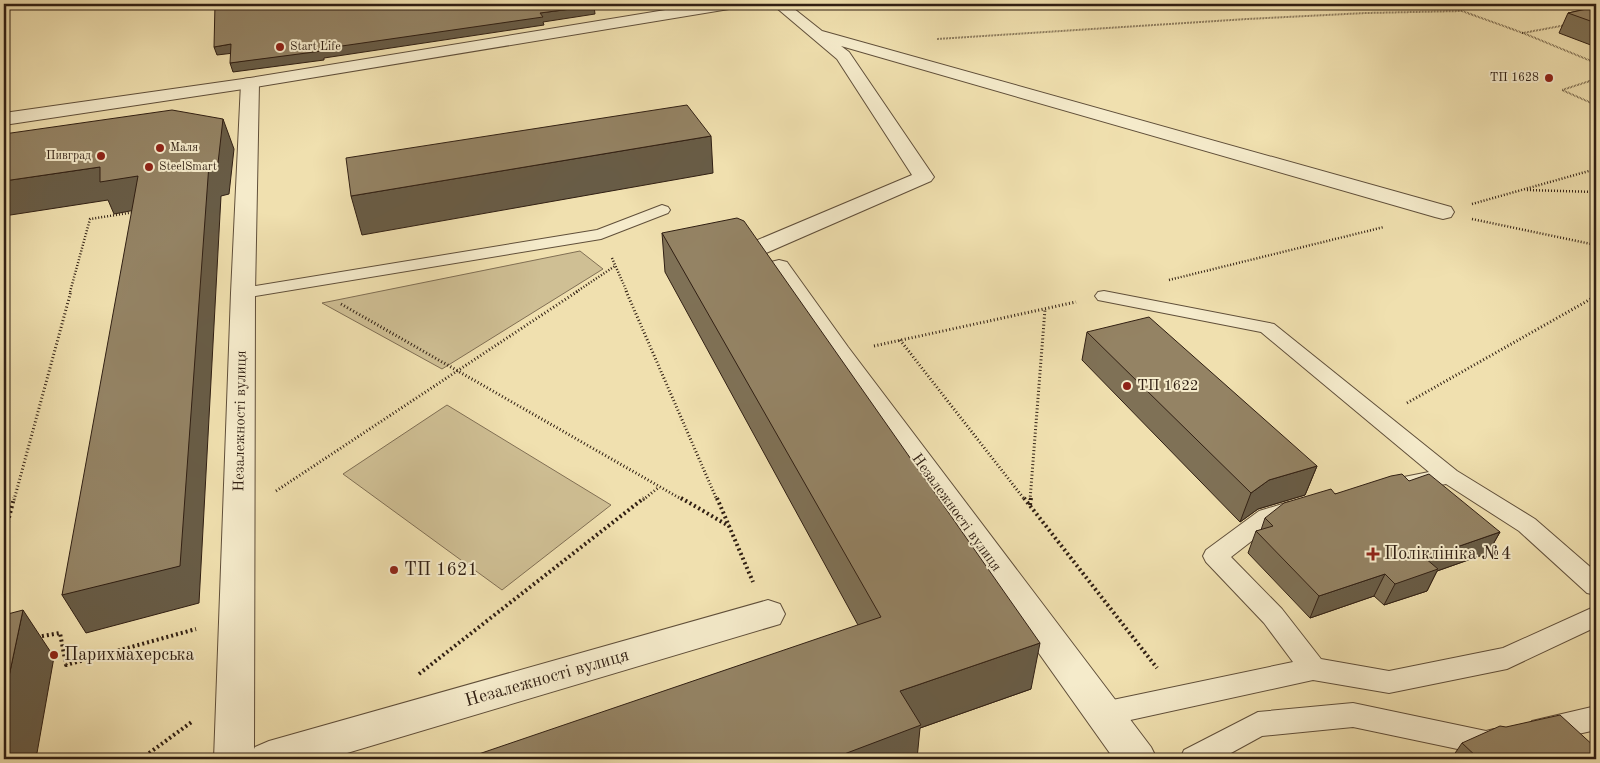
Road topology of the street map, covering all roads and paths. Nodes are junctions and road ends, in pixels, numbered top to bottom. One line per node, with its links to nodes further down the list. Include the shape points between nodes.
1 (724, 4): 9 (street)
2 (779, 4): 5 (street)
3 (1569, 24): 4 (path)
4 (1524, 33): 6 (path, via 1462,11 1247,19); 7 (path)
5 (816, 34): 17 (street); 21 (street, via 843,56 924,177)
6 (931, 39)
7 (1596, 63)
8 (1596, 79): 10 (path, via 1562,90)
9 (250, 83): 11 (street); 26 (street, Незалежності вулиця)
10 (1596, 105)
11 (4, 119)
12 (1596, 169): 13 (path)
13 (1524, 189): 14 (path); 17 (path)
14 (1596, 192)
15 (662, 210): 19 (lane)
16 (139, 211): 41 (path, via 90,219)
17 (1442, 212): 20 (path)
18 (1385, 226): 24 (path)
19 (601, 234): 22 (path); 25 (lane)
20 (1596, 245)
21 (749, 252)
22 (615, 266): 32 (path); 40 (path)
23 (779, 267): 31 (street, Незалежності вулиця)
24 (1164, 282)
25 (304, 283): 26 (lane); 32 (path)
26 (243, 293): 39 (street, Незалежності вулиця)
27 (1104, 296): 29 (path); 34 (lane, via 1267,328)
28 (1596, 296): 33 (path)
29 (1045, 309): 30 (path); 37 (path)
30 (900, 340): 31 (path); 37 (path)
31 (839, 353): 51 (street, Незалежності вулиця)
32 (458, 371): 35 (path); 39 (path)
33 (1402, 406)
34 (1449, 476): 36 (lane); 42 (lane, via 1527,525)
35 (659, 487): 40 (path); 48 (path)
36 (1382, 488)
37 (1030, 506): 50 (path)
38 (1305, 506): 47 (lane, via 1267,517 1215,556 1273,616)
39 (239, 516): 45 (street, Незалежності вулиця)
40 (729, 526): 43 (path)
41 (4, 537)
42 (1596, 586)
43 (768, 614): 56 (street, Незалежності вулиця)
44 (1596, 616): 47 (lane, via 1506,658 1389,682)
45 (238, 618): 46 (path, via 66,665 60,632); 49 (street, Незалежності вулиця)
46 (32, 639)
47 (1313, 670): 50 (lane)
48 (412, 680)
49 (237, 689): 54 (path); 55 (street, Незалежності вулиця)
50 (1180, 698): 51 (lane)
51 (1103, 714): 53 (street, Незалежності вулиця)
52 (1596, 718): 57 (lane, via 1486,743 1353,715 1258,724)
53 (1133, 758)
54 (141, 759)
55 (234, 759)
56 (269, 759)
57 (1194, 759)

